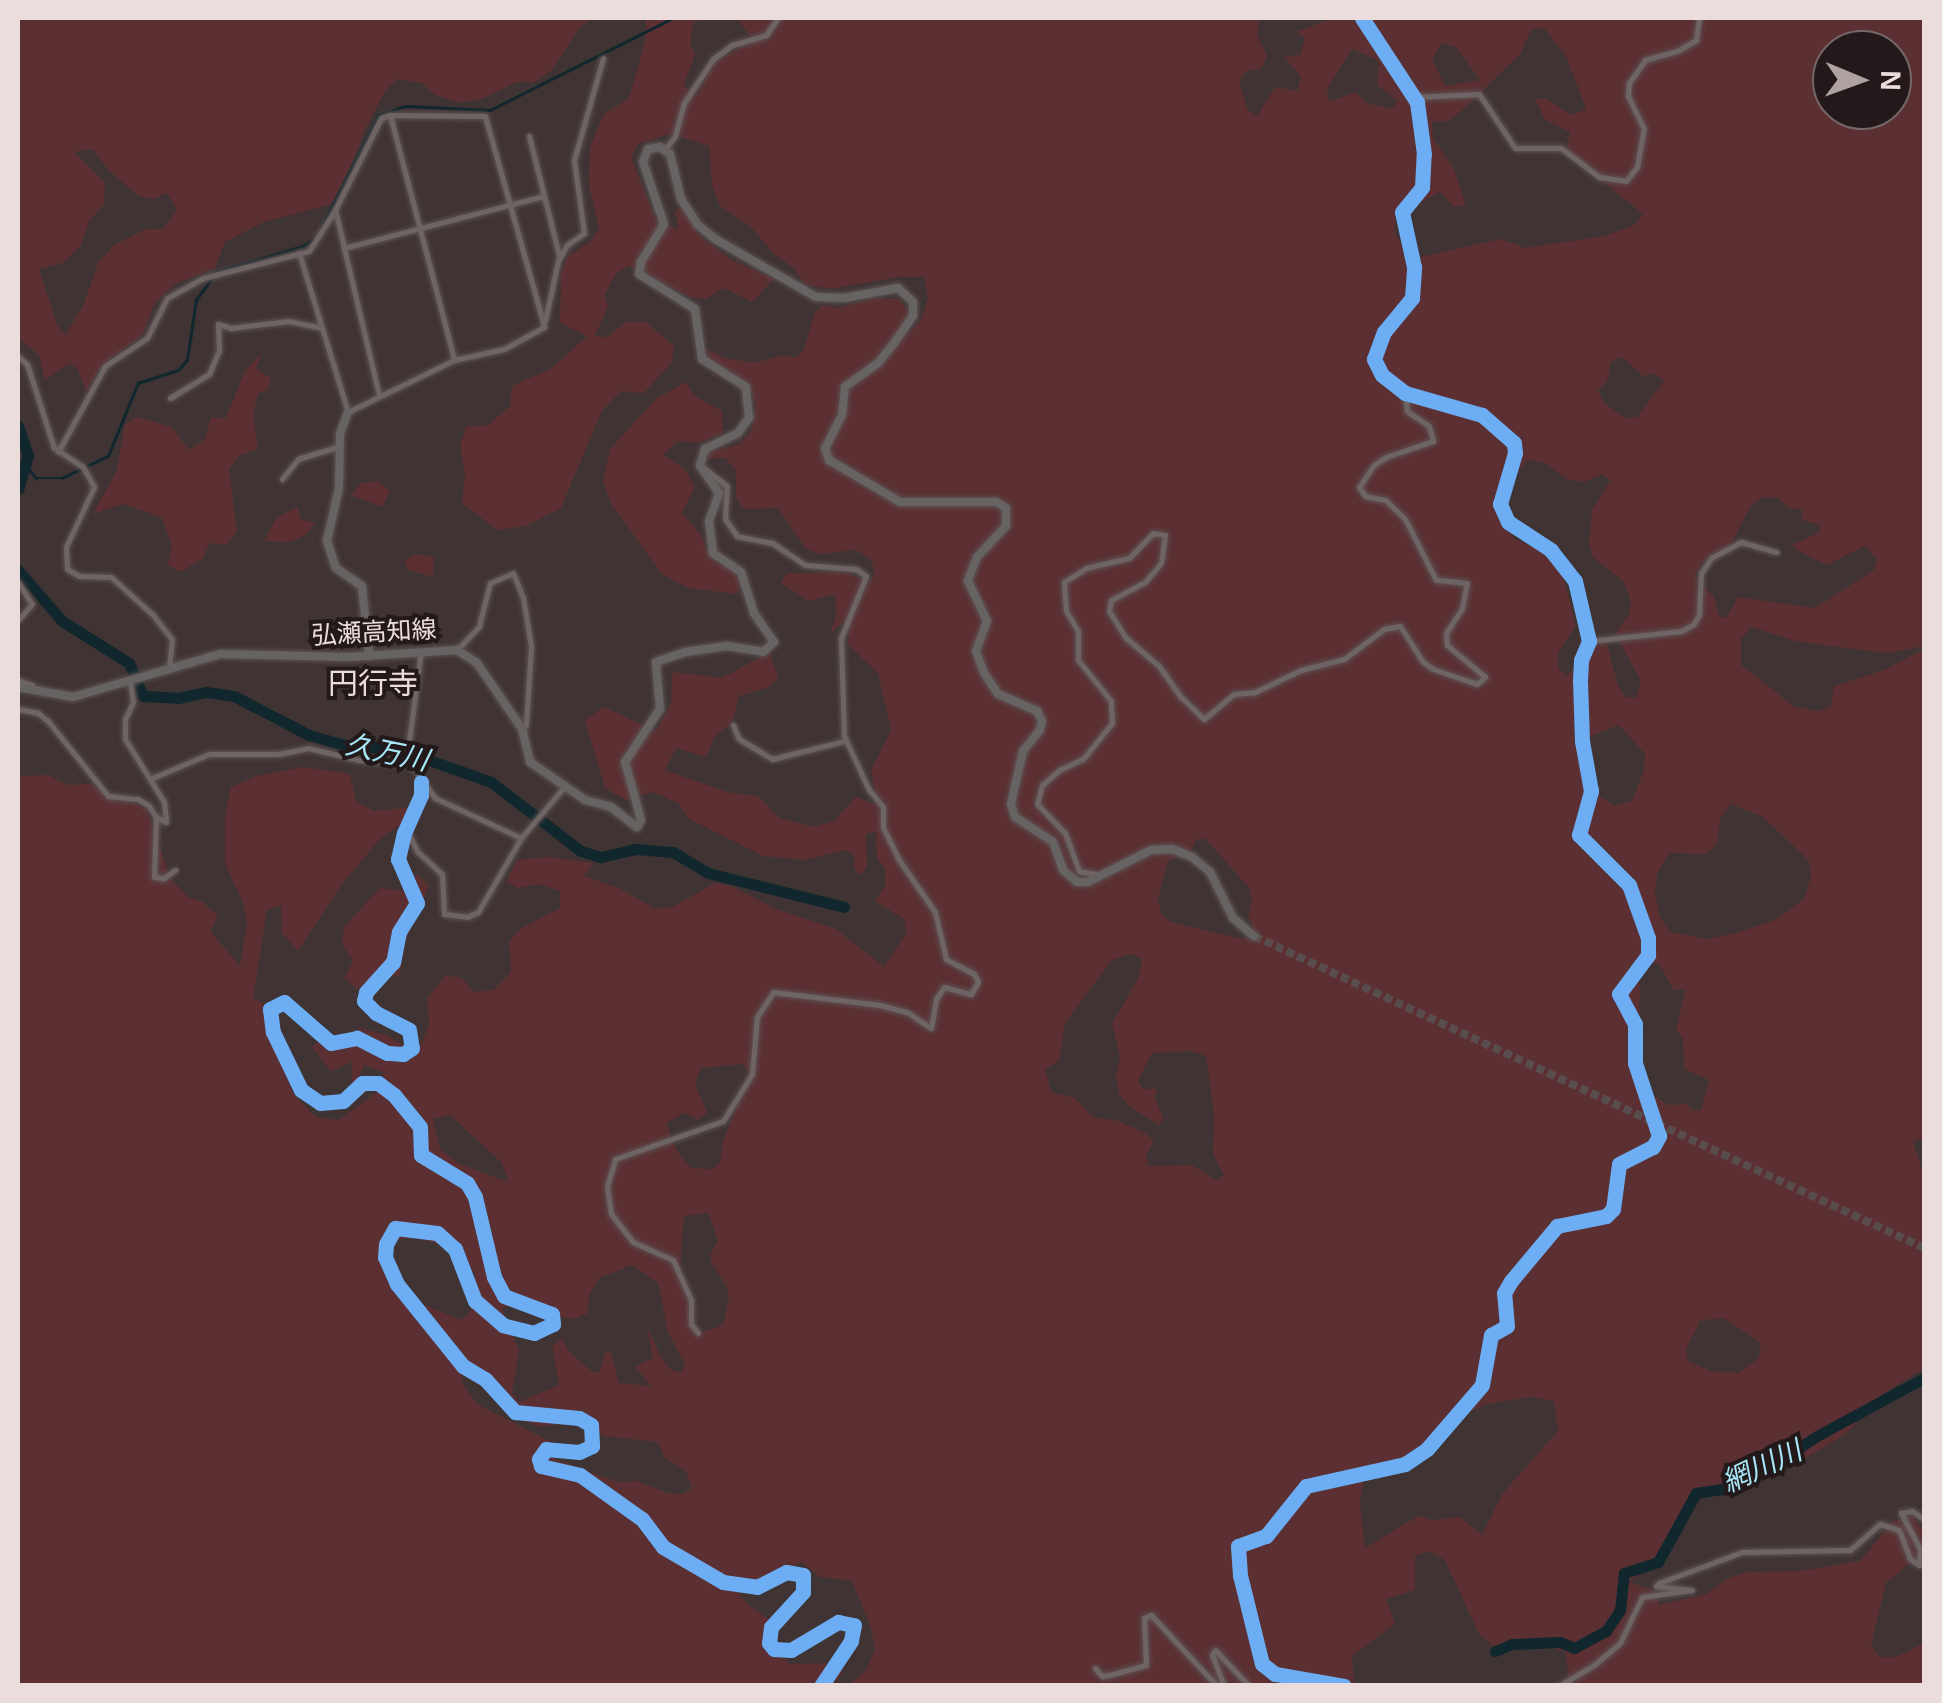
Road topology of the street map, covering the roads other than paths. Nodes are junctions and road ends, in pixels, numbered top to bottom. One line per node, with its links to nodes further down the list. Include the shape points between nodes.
1 (778, 18): 8 (street, via 766,35 713,59 684,103)
2 (1362, 18): 5 (street)
3 (1699, 18): 5 (street, via 1696,40 1645,60 1629,82 1628,96 1644,129 1637,167 1626,181 1598,177 1561,148 1514,148 1480,94)
4 (603, 58): 15 (street, via 574,160 584,234)
5 (1414, 96): 20 (street, via 1422,128 1422,187 1402,212 1414,290 1374,358 1382,375)
6 (390, 115): 10 (street, via 485,116); 11 (street, via 381,118); 12 (street)
7 (529, 136): 9 (street)
8 (666, 149): 26 (main road, via 654,146 643,157 664,224 640,262 640,274 694,309 699,353 710,366 740,379 750,402 738,433 705,449); 50 (main road, via 681,199 716,239 816,297 892,288 914,302 913,316 886,353 845,386 827,454 900,502 996,502 1006,508 1006,526 977,557 968,580 988,620 976,651 984,673 998,694 1042,720 1024,751 1011,810 1053,842 1072,880)
9 (543, 196): 10 (street); 15 (street)
10 (511, 205): 12 (street); 16 (street)
11 (335, 210): 13 (street); 14 (street, via 309,251)
12 (419, 228): 13 (street); 19 (street)
13 (344, 248): 21 (street)
14 (300, 253): 17 (street); 25 (street, via 206,278 167,298 141,344 105,366)
15 (560, 258): 16 (street)
16 (544, 326): 19 (street, via 504,349)
17 (321, 328): 22 (street, via 289,321 218,324 219,350 208,374); 23 (street)
18 (18, 356): 25 (street, via 27,364)
19 (454, 360): 21 (street)
20 (1405, 394): 31 (street, via 1482,415 1514,442 1500,504 1519,532 1566,564); 50 (street, via 1407,410 1428,426 1432,440 1386,457 1359,487 1404,519 1436,580 1467,584 1447,646 1485,677 1477,684 1433,669 1400,626 1344,659 1234,694 1204,718 1126,638 1109,611 1111,600 1145,582 1161,564 1166,535 1154,533 1129,558 1086,568 1064,582 1066,611 1078,631 1078,660 1106,692 1112,724 1084,759 1042,784 1037,804 1070,841 1079,871)
21 (378, 396): 23 (street)
22 (170, 398)
23 (348, 412): 24 (main road)
24 (340, 446): 27 (street, via 298,459); 34 (main road, via 327,540 336,568 362,586)
25 (58, 452): 35 (street, via 83,467 94,487 66,547 67,568 80,576 110,577 153,615 172,639)
26 (700, 466): 41 (street, via 727,486 725,519 737,536 772,543 806,565 856,569 866,576 842,638); 45 (main road, 弘瀬高知線, via 718,488 709,521 714,552 741,572 772,647 705,648 656,662 660,709 625,762 641,820 637,827)
27 (282, 479)
28 (1776, 552): 31 (street, via 1741,542 1712,558 1700,573 1693,625)
29 (18, 582): 30 (street, via 32,604)
30 (18, 620)
31 (1589, 641): 55 (street, via 1580,680 1591,791 1579,834 1629,885 1648,938 1648,956 1620,994 1635,1024 1635,1063 1660,1136 1653,1147 1619,1164 1606,1216 1557,1226 1511,1281 1504,1292 1507,1326 1492,1335 1482,1385 1428,1449 1405,1464 1306,1486 1266,1536 1238,1546 1262,1664)
32 (421, 650): 33 (main road, 弘瀬高知線); 34 (main road, 弘瀬高知線); 42 (street)
33 (457, 650): 40 (main road, 弘瀬高知線, via 477,663); 40 (street, via 479,626 490,583 514,573 531,646)
34 (369, 656): 35 (main road, 弘瀬高知線, via 233,653)
35 (169, 668): 36 (main road, 弘瀬高知線)
36 (130, 681): 37 (main road, 弘瀬高知線, via 73,697); 43 (street, via 125,739)
37 (18, 683)
38 (18, 709): 46 (street, via 48,721 108,796 138,799)
39 (733, 725): 41 (street, via 738,739 772,759)
40 (522, 729): 45 (main road, 弘瀬高知線, via 530,762)
41 (846, 740): 52 (street, via 883,807 883,827 898,860 935,912 946,960 974,974 977,988 961,994 944,987 931,1028 880,1005 773,992 757,1017 752,1074 723,1121 615,1159 607,1186 612,1214 633,1242 674,1262)
42 (410, 760): 43 (street, via 359,760 308,748 208,754); 44 (street)
43 (150, 779): 46 (street, via 164,802 166,822)
44 (422, 782): 47 (street); 48 (street, via 435,798)
45 (565, 786): 48 (street)
46 (156, 817): 49 (street, via 154,877)
47 (406, 829): 48 (street, via 417,851 442,874 447,917 478,912); 56 (street, via 398,860 417,903 399,932 393,962 364,1001 409,1030 412,1048 387,1053 357,1038 331,1043 284,1002 270,1008 292,1073 320,1104 343,1102 362,1083 386,1087 420,1128 421,1155 469,1186 504,1296 552,1314 553,1324 534,1333 503,1325 475,1301 455,1250 437,1233 395,1228 386,1244 397,1284 463,1366 485,1379 514,1412 579,1418 590,1425 592,1446 546,1450 541,1466 580,1475 642,1519 663,1547 722,1582 757,1587 786,1572 802,1575 804,1592 771,1628 770,1643 790,1650 838,1622 854,1625)
48 (521, 838)
49 (174, 870)
50 (1102, 875): 51 (main road, via 1150,850 1182,852 1210,872 1233,918)
51 (1254, 936)
52 (698, 1333)
53 (1924, 1519): 60 (street, via 1901,1513 1920,1549 1919,1564 1899,1530 1880,1524 1850,1550 1760,1548 1659,1583 1692,1590 1642,1597 1620,1643)
54 (1095, 1668): 57 (street, via 1102,1676 1146,1665 1144,1618 1151,1614)
55 (1302, 1683): 59 (street)
56 (821, 1686)
57 (1221, 1686): 58 (street, via 1214,1650)
58 (1248, 1686)
59 (1344, 1686)
60 (1559, 1686)

